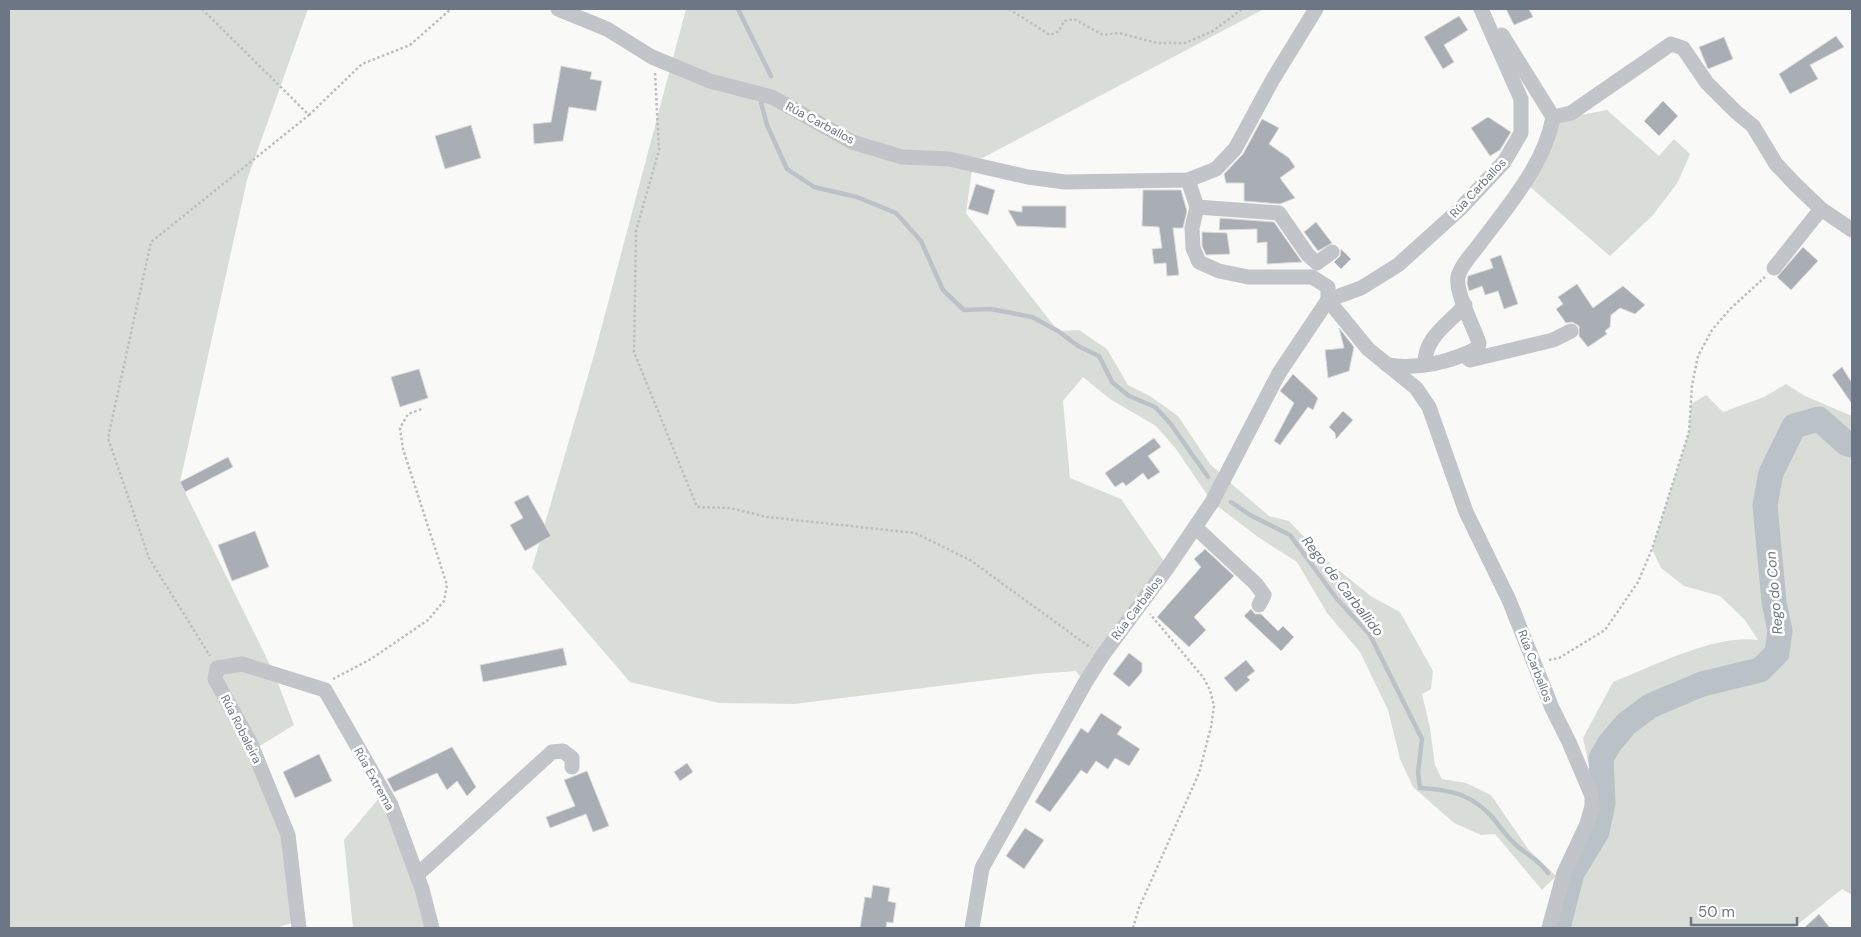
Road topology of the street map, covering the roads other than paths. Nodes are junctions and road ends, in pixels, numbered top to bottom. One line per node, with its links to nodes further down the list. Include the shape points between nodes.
1 (558, 9): 5 (street, Rúa Carballos, via 607,29 652,57 710,80 772,97 852,142 902,157 949,159 1065,182)
2 (1316, 9): 5 (street, Rúa Carballos, via 1235,149 1216,169)
3 (1484, 14): 4 (street, Rúa Carballos, via 1497,25); 11 (street, Rúa Carballos, via 1521,99 1521,133 1504,162 1460,209 1398,265 1361,288)
4 (1553, 117): 7 (street, via 1571,113 1671,44 1683,48 1707,83 1753,126 1776,164); 12 (street, via 1530,173 1466,261 1458,277)
5 (1188, 180): 6 (street, Rúa Carballos)
6 (1197, 207): 9 (street, via 1279,212 1317,263); 11 (street, Rúa Carballos, via 1192,228 1193,248 1199,262 1219,271 1248,277 1312,277 1328,287)
7 (1821, 209): 8 (street); 10 (street)
8 (1852, 230)
9 (1332, 252)
10 (1774, 268)
11 (1328, 300): 15 (street, Rúa Carballos, via 1368,349); 17 (street, Rúa Carballos, via 1278,373 1226,477)
12 (1465, 305): 14 (street, via 1479,342 1478,348); 16 (street, via 1435,334 1425,352)
13 (1571, 331): 14 (street, via 1553,340 1470,360)
14 (1464, 355): 16 (street)
15 (1386, 364): 16 (street); 25 (street, Rúa Carballos, via 1416,388 1429,407 1466,512 1509,600 1552,708 1592,796 1587,824 1564,873)
16 (1425, 364)
17 (1195, 527): 18 (street, via 1256,584 1264,595); 24 (street, Rúa Carballos, via 1102,656 982,868)
18 (1260, 605)
19 (325, 690): 21 (street, Rúa Extrema, via 391,805); 22 (street, Rúa Robaleira, via 242,664 217,668 215,678 250,742 288,835)
20 (572, 768): 21 (street, via 572,758 563,751 552,752)
21 (417, 875): 23 (street, Rúa Extrema)
22 (299, 928)
23 (432, 928)
24 (972, 928)
25 (1549, 928)

